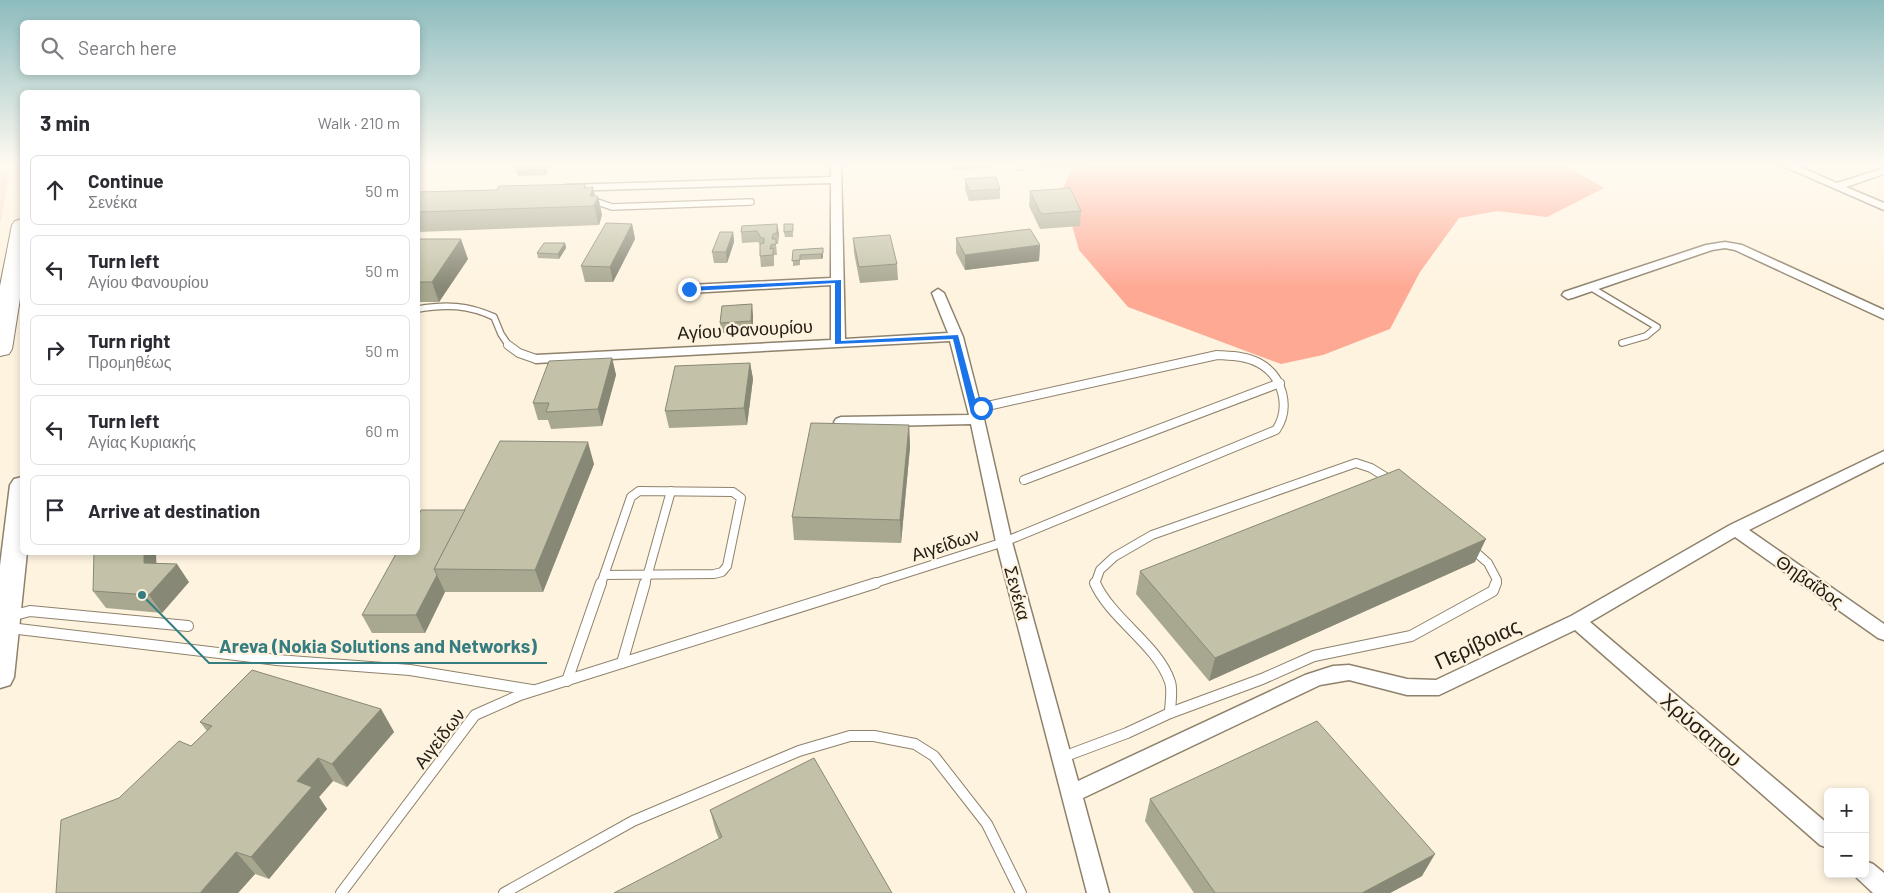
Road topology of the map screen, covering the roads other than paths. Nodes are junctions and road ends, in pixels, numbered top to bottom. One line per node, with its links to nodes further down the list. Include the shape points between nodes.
1 (606, 205): 2 (lane)
2 (700, 205)
3 (836, 205): 5 (street)
4 (20, 240): 15 (highway)
5 (838, 281): 7 (street); 13 (street)
6 (1590, 287): 9 (street); 11 (street, via 1710,247 1725,245 1738,247); 14 (lane, via 1657,328 1648,335)
7 (689, 289)
8 (938, 293): 12 (street, Σενέκα)
9 (1568, 295)
10 (420, 309): 16 (lane, via 453,305 482,311 494,317 510,350)
11 (1884, 315)
12 (956, 337): 13 (street, Αγίου Φανουρίου); 18 (street, Σενέκα)
13 (838, 343): 16 (street, Αγίου Φανουρίου)
14 (1622, 343)
15 (0, 349)
16 (536, 359)
17 (1280, 383): 18 (lane, via 1257,361 1216,355); 21 (lane); 26 (lane, Αιγείδων, via 1284,419 1276,430)
18 (976, 414): 19 (street); 26 (street, Σενέκα)
19 (841, 422)
20 (1884, 456): 25 (street, Περίβοιας)
21 (1024, 480)
22 (1398, 485): 38 (lane, via 1371,468 1356,463 1152,535 1114,557 1100,570 1095,583 1103,598 1160,662 1171,683)
23 (671, 491): 28 (lane, via 634,493); 29 (lane); 29 (lane, via 733,492 741,498 727,566 714,574)
24 (20, 501): 31 (main road)
25 (1736, 529): 30 (street, Περίβοιας); 33 (street, Θηβαΐδος)
26 (1004, 542): 34 (lane, Αιγείδων); 39 (street, Σενέκα)
27 (1467, 545): 38 (lane, via 1488,564 1497,580 1493,591 1411,636 1314,656)
28 (604, 575): 29 (lane); 36 (lane)
29 (647, 576): 34 (lane)
30 (1577, 621): 40 (street, Περίβοιας, via 1439,687 1410,688 1353,673 1330,674 1312,680); 41 (street, Χρύσαπου)
31 (5, 623): 32 (lane, via 30,611); 35 (main road); 37 (lane, via 277,660 410,670)
32 (188, 626)
33 (1884, 633)
34 (622, 664): 36 (lane, Αιγείδων)
35 (0, 677)
36 (567, 681): 37 (lane, Αιγείδων)
37 (534, 690): 44 (lane, Αιγείδων, via 506,699 476,715)
38 (1170, 713): 39 (lane)
39 (1062, 757): 40 (street, Σενέκα)
40 (1073, 794): 47 (street, Σενέκα)
41 (1824, 835)
42 (1869, 875): 43 (street)
43 (1884, 888)
44 (341, 893)
45 (504, 893): 46 (lane, via 633,821 799,751 850,736 874,736 914,744 934,756 987,824)
46 (1021, 893)
47 (1098, 893)

